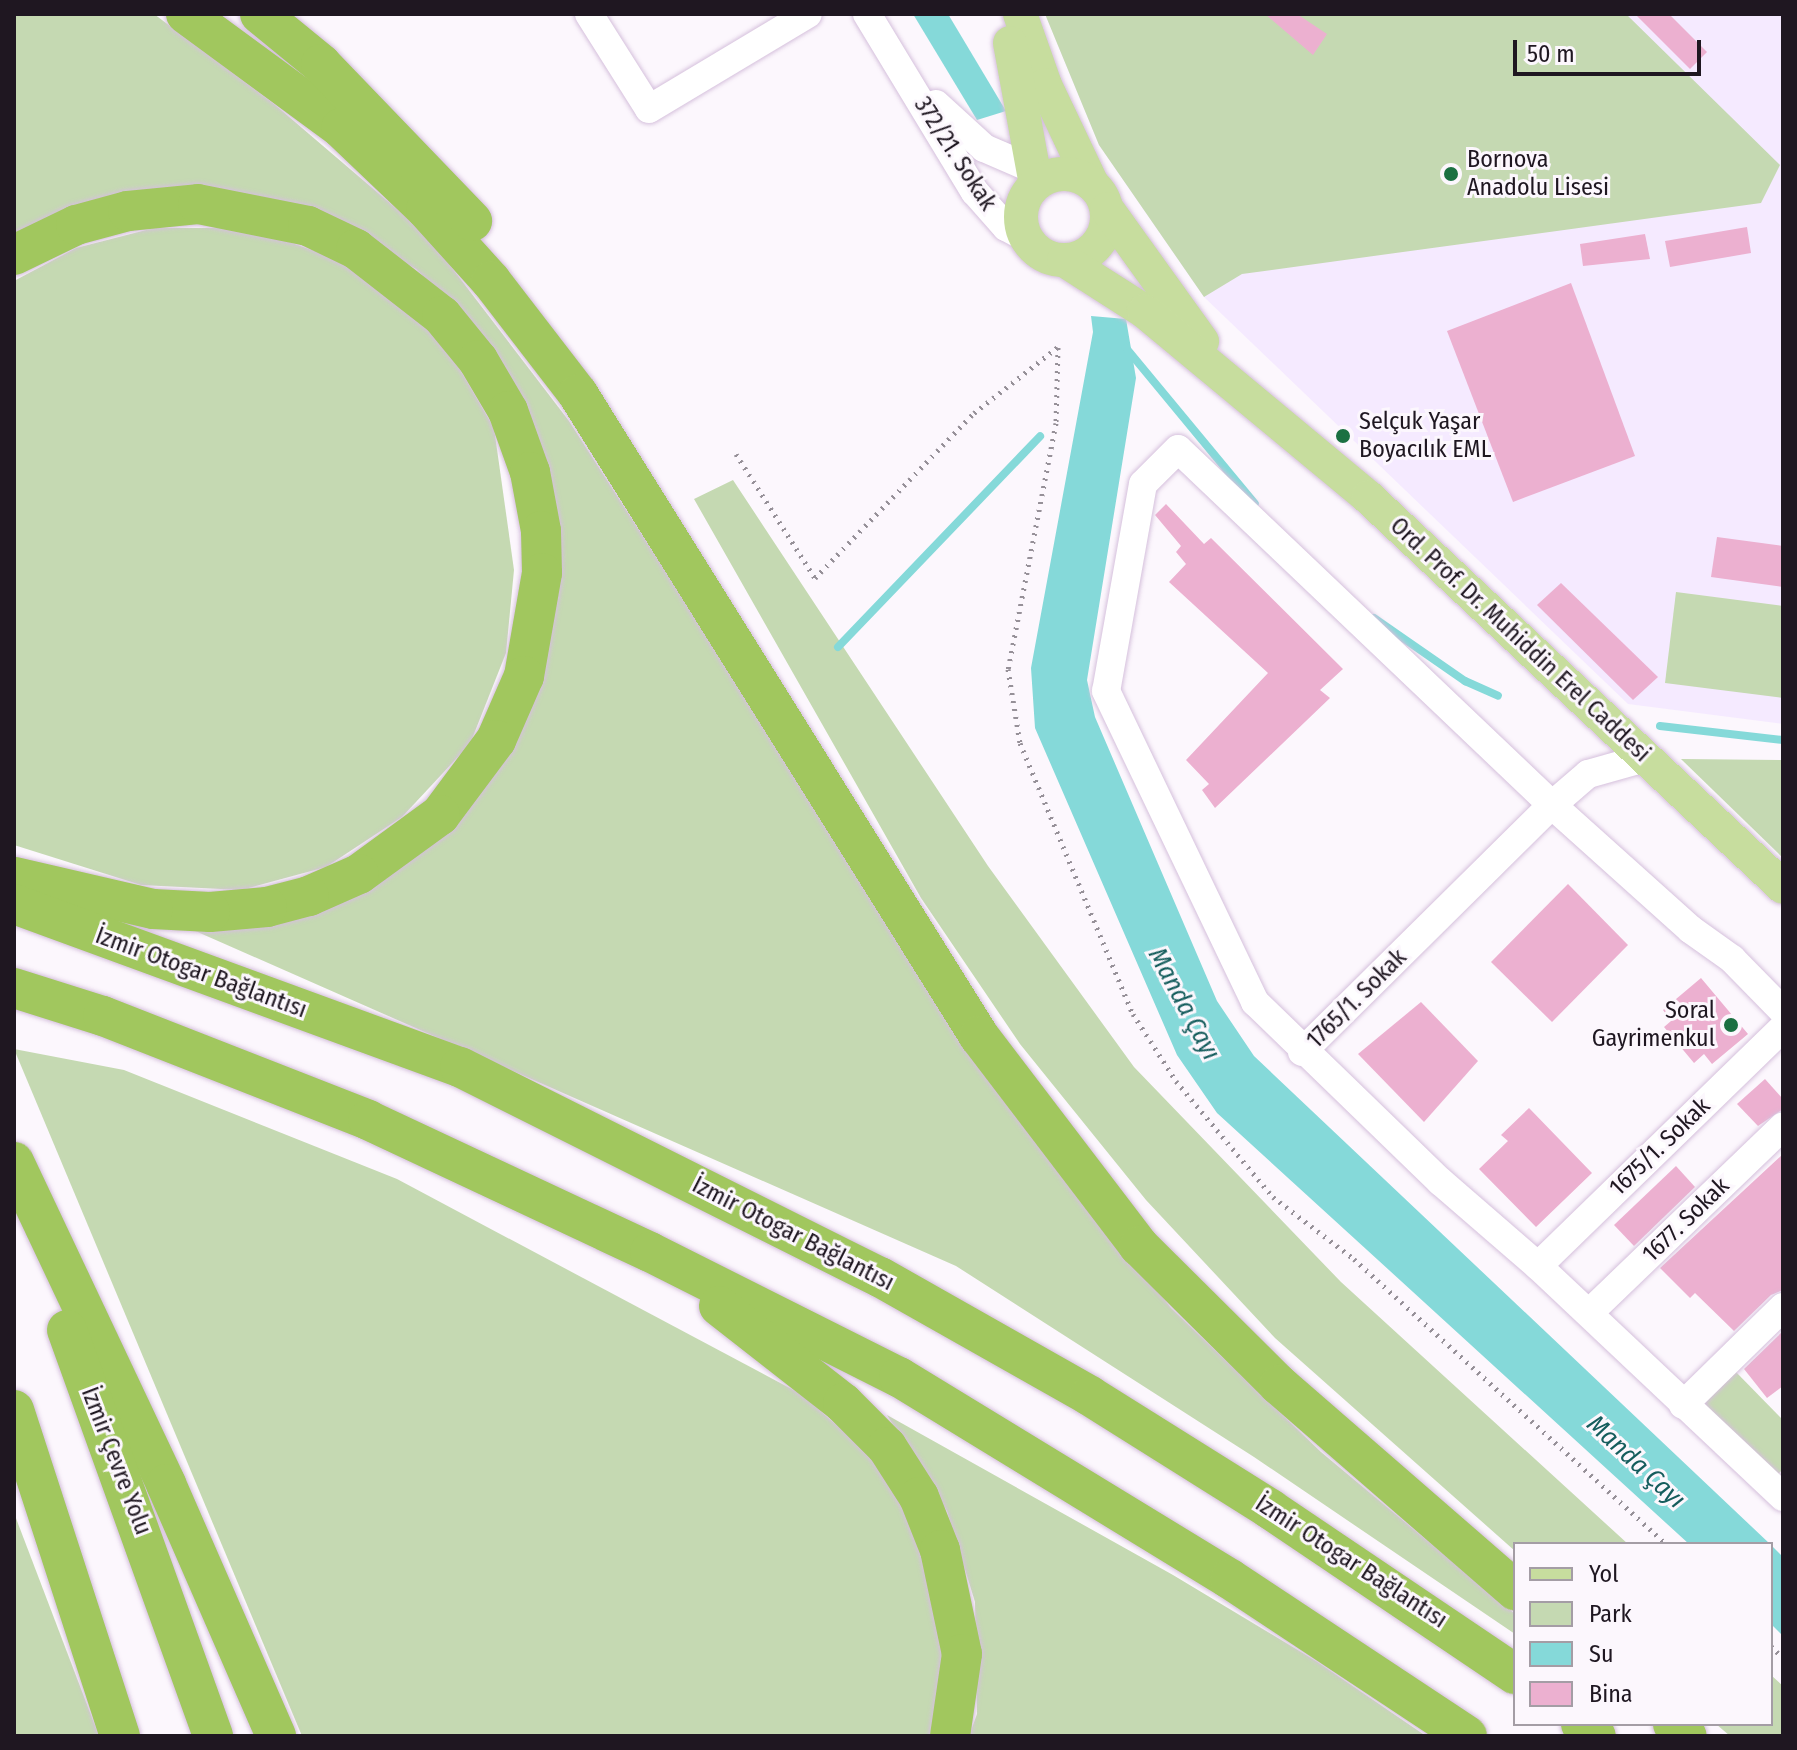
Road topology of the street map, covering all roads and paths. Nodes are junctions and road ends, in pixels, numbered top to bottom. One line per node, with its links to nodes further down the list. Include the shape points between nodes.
1 (186, 14): 14 (highway, via 341,128 426,209)
2 (260, 14): 14 (highway, via 321,64 422,163 486,237 543,323)
3 (589, 14): 4 (street, via 649,109)
4 (808, 14)
5 (867, 14): 8 (street, 372/21. Sokak)
6 (1003, 14): 9 (main road)
7 (1020, 14): 10 (main road, Ord. Prof. Dr. Muhiddin Erel Caddesi, via 1045,85)
8 (895, 59): 9 (street, 372/21. Sokak, via 960,130); 11 (street, 372/21. Sokak, via 988,209)
9 (1039, 177): 10 (main road, via 1064,174); 11 (main road, via 1022,209)
10 (1099, 197): 13 (main road, via 1101,239 1079,258); 15 (main road, Ord. Prof. Dr. Muhiddin Erel Caddesi)
11 (1027, 238): 13 (main road, via 1036,250)
12 (14, 255): 19 (highway, via 76,225 128,211 198,204 308,226 356,249 442,316 478,360 508,411 530,472 542,573 524,676 496,740 440,815 359,874 267,907 210,912 153,909)
13 (1064, 260): 15 (main road, Ord. Prof. Dr. Muhiddin Erel Caddesi, via 1144,311)
14 (578, 394): 37 (highway, via 905,923 1051,1137 1139,1246 1205,1316 1372,1471)
15 (1248, 402): 17 (main road, Ord. Prof. Dr. Muhiddin Erel Caddesi, via 1368,497)
16 (736, 454): 36 (path, via 815,578 974,413 1058,347 1056,423 1008,669 1020,743 1133,1014 1176,1081 1273,1197 1354,1259)
17 (1645, 758): 18 (street, 1765/1. Sokak, via 1588,774); 20 (main road, Ord. Prof. Dr. Muhiddin Erel Caddesi)
18 (1552, 805): 23 (street, via 1690,929 1732,959); 25 (street, 1765/1. Sokak); 25 (street, via 1178,449 1143,484 1106,691 1255,1002)
19 (14, 877)
20 (1783, 887)
21 (14, 904): 38 (highway, İzmir Otogar Bağlantısı, via 460,1067 880,1277 1116,1412)
22 (14, 988): 29 (highway, via 103,1016 368,1120)
23 (1783, 1011)
24 (1783, 1028): 30 (street, 1675/1. Sokak)
25 (1302, 1052): 30 (street, 1765/1. Sokak)
26 (1783, 1126): 32 (street, 1677. Sokak)
27 (14, 1162): 41 (highway, via 166,1484)
28 (14, 1188): 40 (highway, İzmir Çevre Yolu, via 167,1596)
29 (650, 1252): 42 (highway, via 843,1403 887,1447 919,1497 940,1550 962,1654); 43 (highway, via 899,1377 1243,1588)
30 (1538, 1266): 32 (street, 1765/1. Sokak)
31 (1783, 1307): 33 (street)
32 (1589, 1313): 33 (street, 1765/1. Sokak)
33 (1683, 1405): 35 (street, 1765/1. Sokak)
34 (14, 1410): 39 (highway)
35 (1783, 1497)
36 (1664, 1542)
37 (1513, 1588)
38 (1513, 1673)
39 (120, 1736)
40 (213, 1736)
41 (276, 1736)
42 (950, 1736)
43 (1467, 1736)

